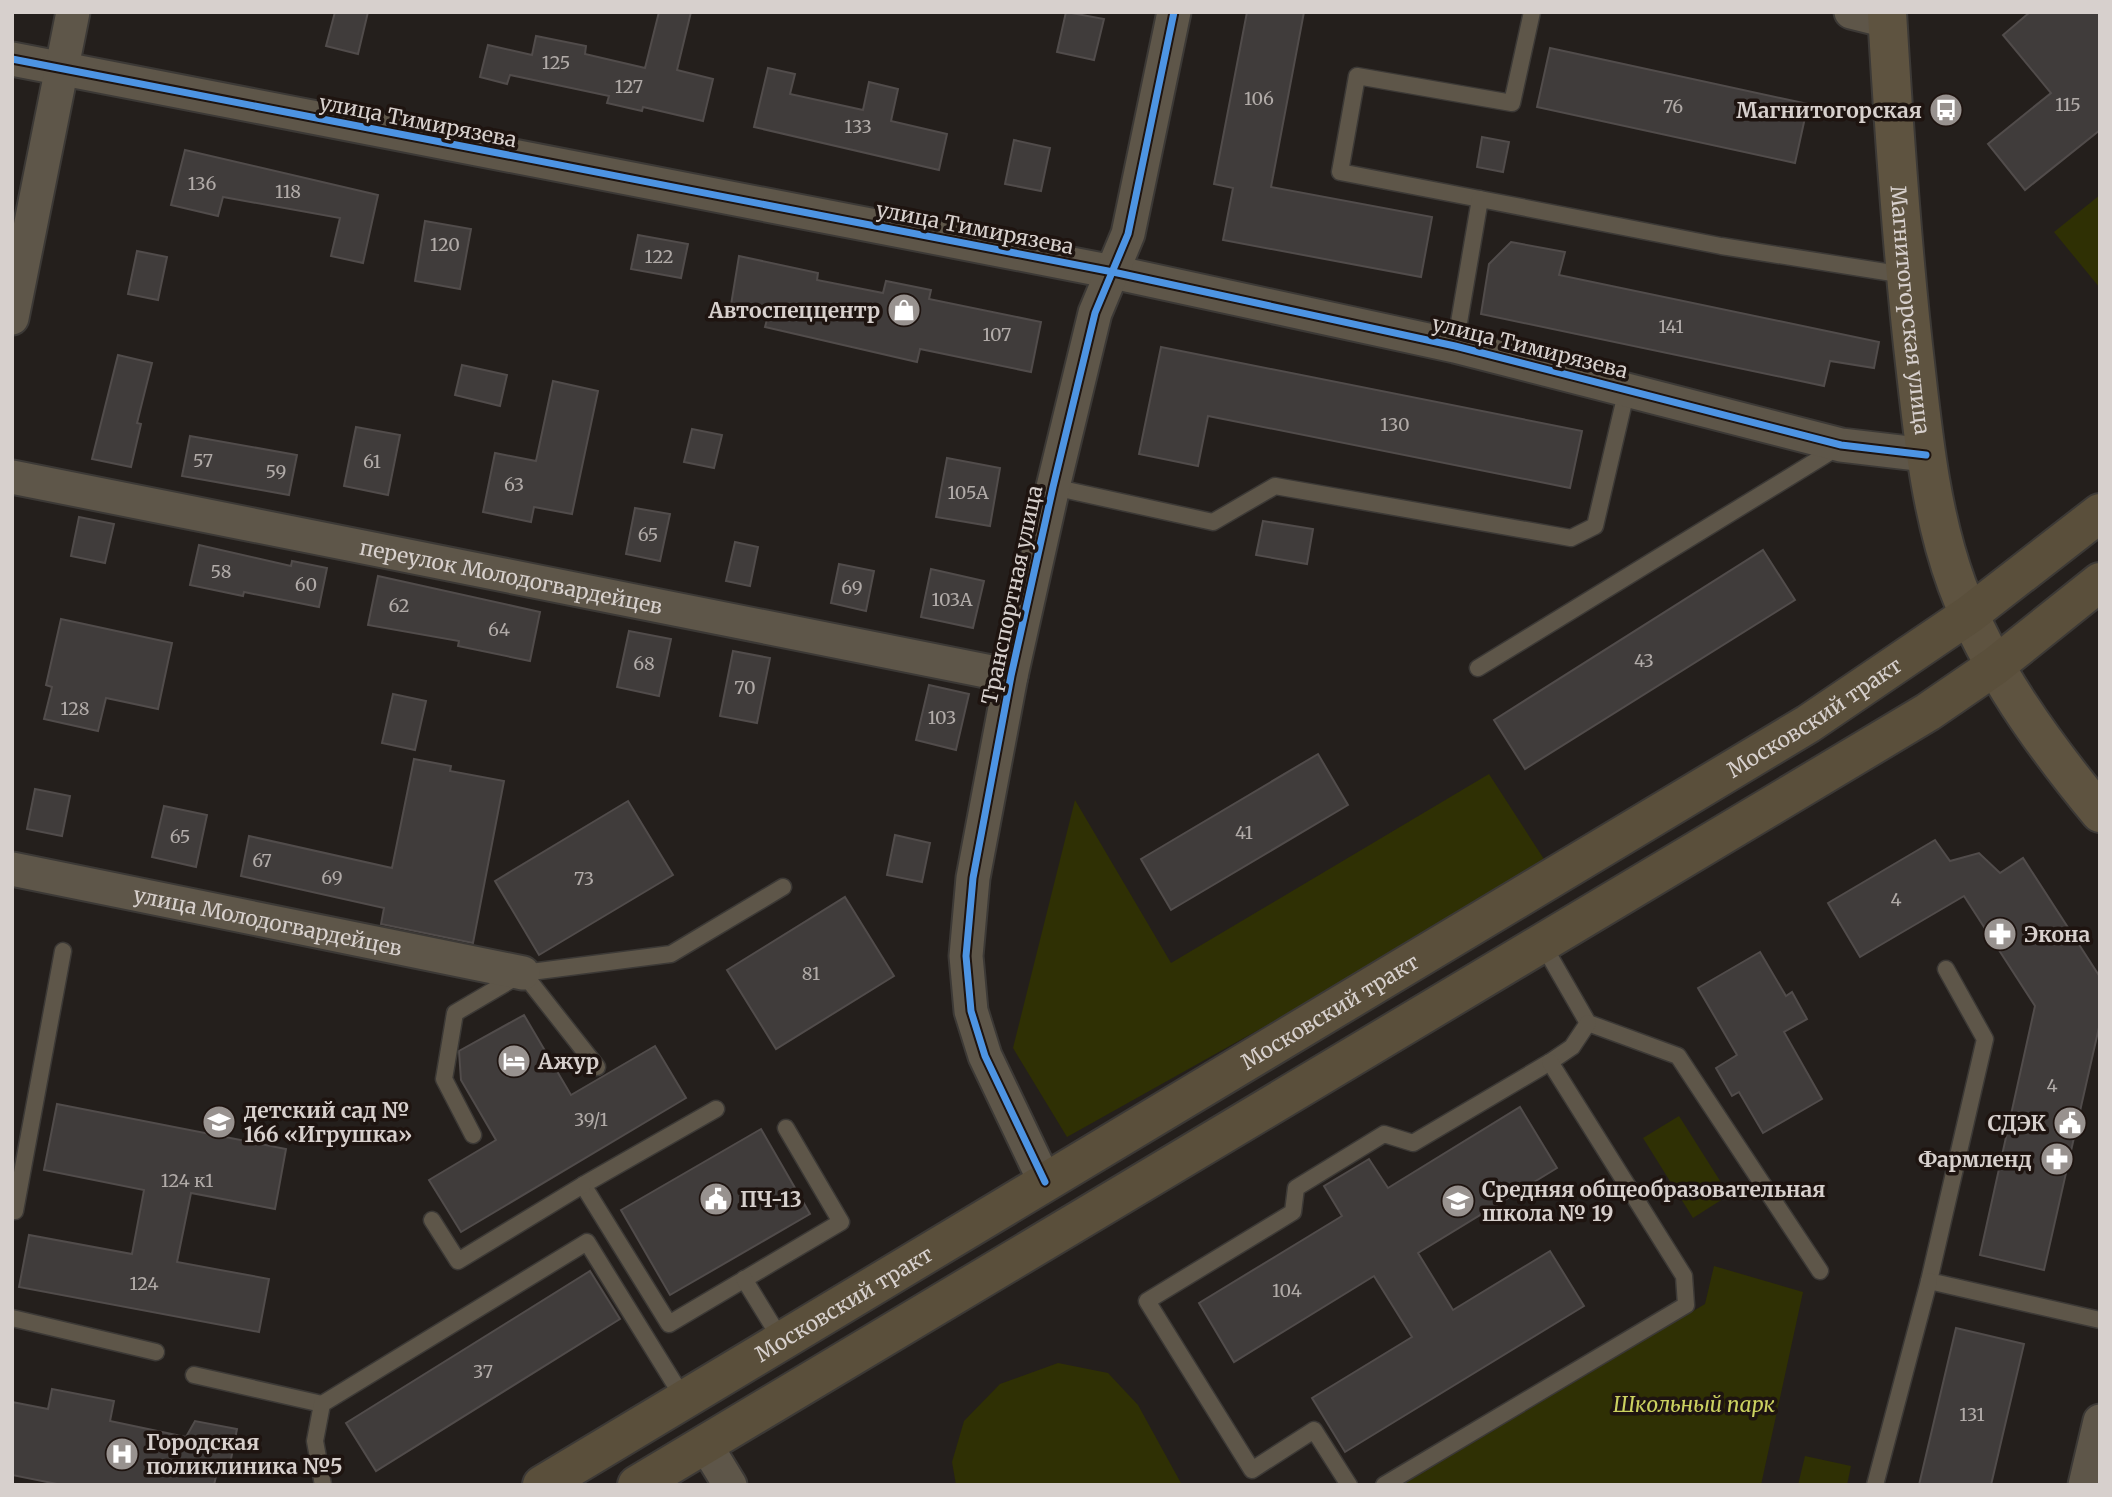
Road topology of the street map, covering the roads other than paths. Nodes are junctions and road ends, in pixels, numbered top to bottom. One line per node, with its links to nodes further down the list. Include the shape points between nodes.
1 (73, 12): 7 (street)
2 (1174, 12): 9 (street, Транспортная улица, via 1128,234)
3 (1532, 12): 8 (lane, via 1512,103 1357,76 1340,172)
4 (1851, 12): 5 (street)
5 (1891, 16): 10 (street, Магнитогорская улица)
6 (12, 60): 7 (street, улица Тимирязева)
7 (61, 69): 9 (street, улица Тимирязева); 11 (street)
8 (1480, 199): 10 (lane, via 1721,246); 12 (lane)
9 (1113, 272): 12 (street, улица Тимирязева); 17 (street, Транспортная улица, via 1095,313)
10 (1905, 275): 15 (street, Магнитогорская улица)
11 (12, 318)
12 (1455, 346): 13 (street, улица Тимирязева)
13 (1628, 389): 14 (street, улица Тимирязева); 17 (lane, via 1595,526 1571,538 1275,486 1213,522)
14 (1840, 445): 15 (street, улица Тимирязева); 22 (lane)
15 (1926, 455): 20 (street, Магнитогорская улица, via 1944,544)
16 (12, 477): 23 (street, переулок Молодогвардейцев)
17 (1053, 487): 23 (street, Транспортная улица)
18 (2100, 513): 20 (main road, Московский тракт)
19 (2100, 582): 21 (main road)
20 (1969, 614): 21 (street, Магнитогорская улица); 37 (main road, Московский тракт, via 1808,723)
21 (1995, 666): 24 (street, Магнитогорская улица, via 2034,729); 27 (main road, via 1928,712)
22 (1478, 668)
23 (1011, 676): 37 (street, Транспортная улица, via 973,878 966,956 971,1011 985,1056)
24 (2100, 813)
25 (12, 869): 30 (street, улица Молодогвардейцев)
26 (783, 887): 30 (lane, via 671,954)
27 (1542, 943): 31 (lane); 52 (main road)
28 (63, 951): 39 (lane)
29 (1946, 968): 43 (lane, via 1985,1039)
30 (523, 972): 33 (lane); 36 (lane, via 455,1013 444,1079)
31 (1588, 1023): 32 (lane, via 1572,1047); 41 (lane, via 1678,1056)
32 (1550, 1062): 57 (lane, via 1413,1143 1384,1134 1296,1188 1293,1212 1147,1301 1252,1469 1314,1430); 58 (lane, via 1684,1276 1686,1305)
33 (597, 1067)
34 (716, 1109): 38 (lane)
35 (786, 1128): 42 (lane, via 841,1222)
36 (473, 1135)
37 (1045, 1182): 46 (main road, Московский тракт)
38 (583, 1185): 40 (lane, via 458,1261); 42 (lane, via 669,1324)
39 (12, 1211)
40 (432, 1220)
41 (1820, 1271)
42 (744, 1279): 46 (lane)
43 (1929, 1281): 45 (lane); 59 (lane)
44 (12, 1318): 47 (lane)
45 (2100, 1320)
46 (782, 1341): 49 (main road, Московский тракт)
47 (156, 1352)
48 (194, 1376): 50 (lane)
49 (684, 1399): 50 (lane, via 587,1242); 54 (main road, Московский тракт)
50 (322, 1404): 53 (lane, via 315,1441)
51 (2100, 1421): 60 (street)
52 (705, 1444): 55 (main road); 56 (street)
53 (323, 1485)
54 (542, 1485)
55 (637, 1485)
56 (730, 1485)
57 (1349, 1485)
58 (1384, 1485)
59 (1875, 1485)
60 (2085, 1485)

